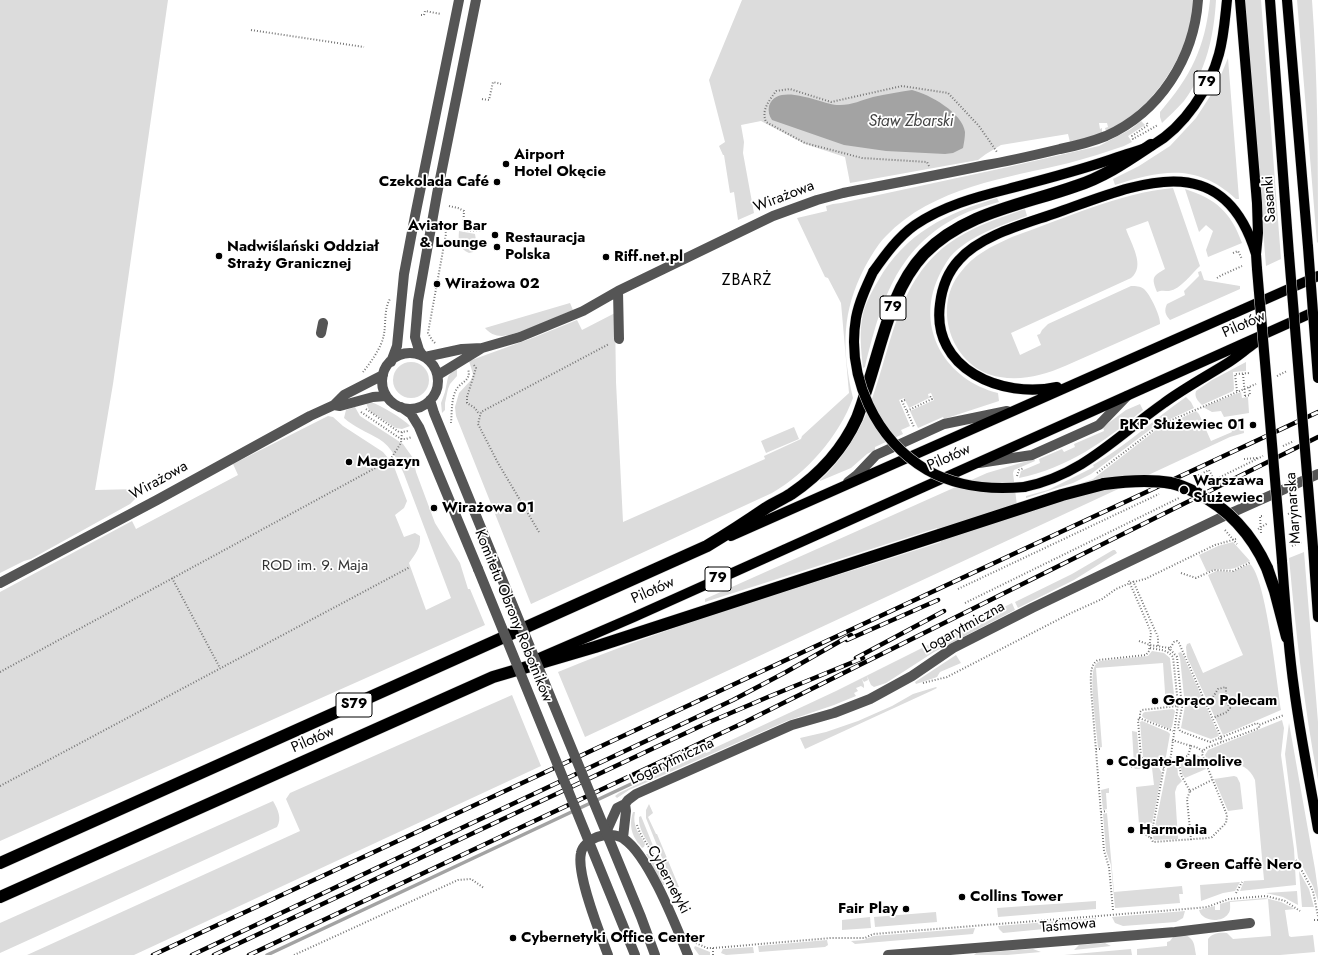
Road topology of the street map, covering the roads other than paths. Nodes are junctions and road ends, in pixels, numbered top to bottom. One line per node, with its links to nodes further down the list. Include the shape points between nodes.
1 (459, 0): 17 (street, via 415,216 403,284 397,346)
2 (476, 0): 16 (street, via 418,301 415,337 418,350)
3 (1198, 0): 11 (street, Wirażowa, via 1191,42 1178,70 1150,106 1115,132 1096,140 1004,162 818,200 779,213 732,234)
4 (1227, 0): 8 (main road, 79, via 1219,56 1209,79 1195,105 1181,122)
5 (1240, 0): 9 (main road, via 1257,211)
6 (1270, 0): 24 (main road, Sasanki, bridge)
7 (1287, 0): 20 (main road, bridge)
8 (1151, 146): 13 (main road, bridge, via 1084,169 972,198 915,225 899,239 873,272 856,317 856,364 861,385 879,424 889,438 928,471 962,484 1002,488 1046,482 1085,463 1164,403 1227,364); 32 (highway, 79, via 1106,174 961,225 924,254 897,297 858,417 832,458 790,495)
9 (1256, 254): 21 (main road, via 1244,223 1218,194 1199,184 1172,180 1124,189 998,234 974,247 949,272 942,289 939,311 941,332 949,351 961,366 985,381 1012,388 1040,389); 35 (main road, bridge)
10 (1318, 276): 21 (main road, Pilotów)
11 (618, 291): 14 (street); 15 (street, Wirażowa, via 576,314 520,337)
12 (1318, 310): 13 (main road, Pilotów / 79)
13 (1272, 330): 23 (main road, Pilotów / 79)
14 (617, 340)
15 (482, 348): 16 (street, Wirażowa); 19 (street, Wirażowa)
16 (424, 356): 17 (street, via 409,354); 19 (street)
17 (391, 362): 18 (street)
18 (383, 375): 22 (street, via 383,390); 26 (street, Wirażowa, via 344,395)
19 (438, 375): 25 (street, via 438,386)
20 (1318, 378)
21 (1072, 384): 28 (main road, Pilotów)
22 (386, 396): 26 (street, Wirażowa, via 340,406); 27 (street)
23 (1127, 396): 29 (main road, Pilotów / 79); 29 (street, via 1099,425 1032,455)
24 (1301, 396): 34 (main road, Marynarska, bridge)
25 (430, 400): 27 (street, via 417,408); 46 (street, Komitetu Obrony Robotników, bridge)
26 (334, 405): 33 (street, Wirażowa)
27 (401, 408): 45 (street, Komitetu Obrony Robotników, bridge, via 411,414 419,427)
28 (1013, 410): 31 (main road, Pilotów); 31 (street, via 944,424 876,455 855,478)
29 (976, 464): 36 (main road, Pilotów / 79)
30 (1318, 474): 37 (street, Logarytmiczna, via 1032,608 950,650 912,676 874,697 778,732 643,791)
31 (842, 486): 32 (main road, Pilotów)
32 (707, 546): 41 (highway, Pilotów / S79)
33 (0, 583)
34 (1318, 617)
35 (1287, 637): 36 (highway, bridge, via 1267,568 1254,542 1231,515 1216,504 1173,483 1124,481 1062,494 595,647); 38 (main road)
36 (493, 677): 42 (highway, Pilotów / S79)
37 (625, 804): 39 (street, Logarytmiczna, via 617,808); 40 (street, Logarytmiczna)
38 (1318, 829)
39 (607, 835): 40 (street); 44 (street, via 589,842 580,854 582,876)
40 (623, 838): 47 (street, Cybernetyki, via 640,855 655,880)
41 (0, 863)
42 (0, 897)
43 (1250, 923): 48 (street, Taśmowa, via 1175,932)
44 (608, 955)
45 (635, 955)
46 (655, 955)
47 (688, 955)
48 (888, 955)

